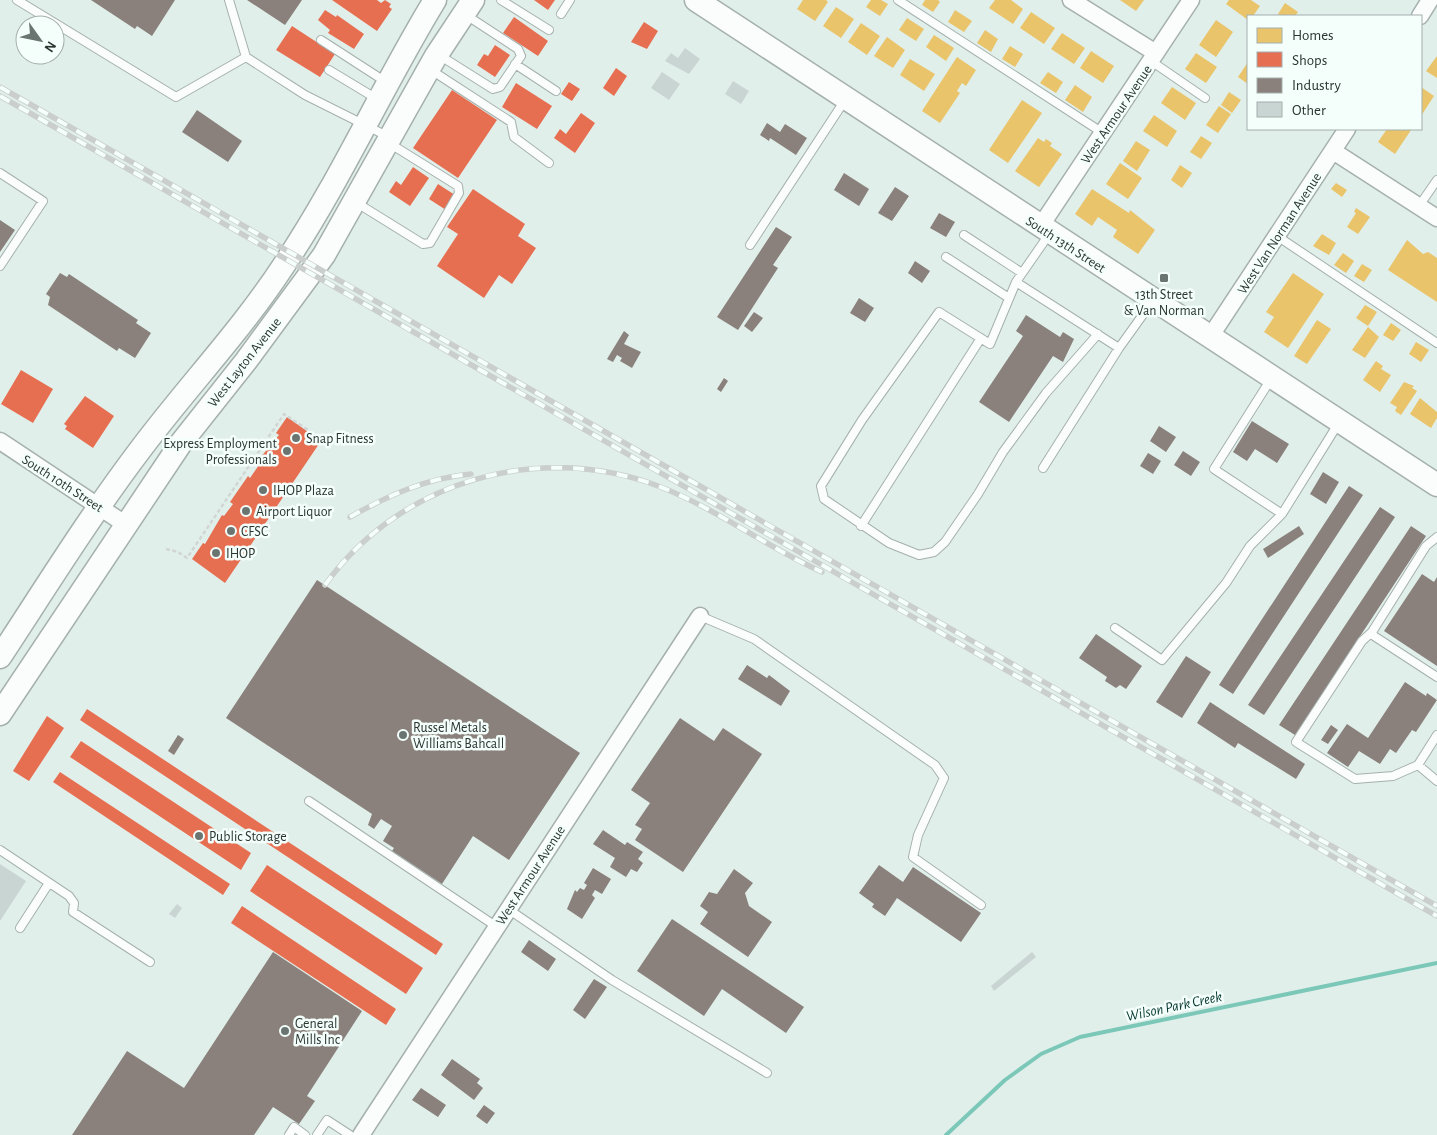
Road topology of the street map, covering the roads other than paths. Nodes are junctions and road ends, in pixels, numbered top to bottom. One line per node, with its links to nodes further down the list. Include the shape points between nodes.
1 (17, 0): 16 (lane, via 176,97)
2 (229, 0): 16 (lane)
3 (435, 0): 22 (main road, West Layton Avenue)
4 (501, 0): 14 (lane)
5 (570, 0): 12 (lane)
6 (898, 0): 27 (lane)
7 (1071, 0): 17 (street)
8 (1191, 0): 17 (street, West Armour Avenue)
9 (1430, 0): 13 (street)
10 (707, 3): 23 (main road, South 13th Street)
11 (468, 7): 18 (main road, West Layton Avenue); 19 (lane, via 518,49 521,56)
12 (561, 14)
13 (1421, 15)
14 (548, 30)
15 (321, 40): 22 (lane)
16 (246, 57): 25 (lane, via 305,95)
17 (1154, 57): 24 (lane); 27 (street, West Armour Avenue)
18 (433, 62): 19 (lane, via 493,89 500,87); 28 (main road, West Layton Avenue); 30 (lane, via 511,122 514,137)
19 (515, 64): 21 (lane)
20 (329, 70): 22 (lane)
21 (556, 91)
22 (383, 92): 25 (main road, West Layton Avenue)
23 (846, 98): 36 (main road, South 13th Street); 39 (lane)
24 (1205, 98)
25 (366, 125): 28 (lane); 56 (main road, West Layton Avenue, via 318,214 270,287 158,427)
26 (1346, 130): 29 (street, West Van Norman Avenue)
27 (1103, 134): 36 (street, West Armour Avenue)
28 (389, 140): 33 (main road, West Layton Avenue); 33 (lane, via 458,186 459,194 430,243 423,244)
29 (1332, 151): 34 (street); 38 (street, West Van Norman Avenue)
30 (549, 162)
31 (0, 173): 41 (lane, via 43,201)
32 (1437, 180): 34 (lane)
33 (355, 202): 58 (main road, West Layton Avenue, via 306,280 181,443)
34 (1419, 206): 35 (street)
35 (1437, 218)
36 (1045, 230): 42 (lane); 45 (main road, South 13th Street)
37 (964, 235): 42 (lane)
38 (1277, 236): 47 (street, West Van Norman Avenue); 49 (lane)
39 (750, 245)
40 (946, 257): 44 (lane)
41 (0, 266)
42 (1022, 273): 43 (lane)
43 (1016, 282): 44 (lane); 46 (lane)
44 (1009, 298): 48 (lane, via 990,344)
45 (1154, 300): 47 (main road, South 13th Street); 50 (lane)
46 (1098, 334): 50 (lane); 59 (lane, via 1046,393 945,542 934,552 919,555 889,543)
47 (1210, 337): 51 (main road, South 13th Street)
48 (981, 338): 59 (lane); 59 (lane, via 939,312 862,420 821,486 824,499)
49 (1437, 343)
50 (1119, 348): 54 (lane)
51 (1272, 377): 52 (main road, South 13th Street); 57 (lane, via 1214,469)
52 (1340, 422): 55 (main road, South 13th Street); 57 (lane)
53 (0, 441): 56 (street, South 10th Street)
54 (1043, 468)
55 (1437, 485)
56 (99, 507): 58 (street, South 10th Street); 64 (main road, West Layton Avenue)
57 (1282, 514): 62 (lane, via 1250,546 1226,583 1162,660)
58 (125, 524): 66 (main road, West Layton Avenue)
59 (861, 526)
60 (1437, 537): 63 (lane, via 1426,546)
61 (700, 616): 73 (lane, via 754,639 935,765 944,778 918,835 913,857); 74 (street, West Armour Avenue)
62 (1115, 628)
63 (1372, 632): 65 (lane); 68 (lane, via 1362,641 1296,742 1355,779 1393,776)
64 (0, 656)
65 (1437, 677)
66 (0, 714)
67 (1437, 735): 68 (lane)
68 (1418, 764): 69 (lane)
69 (1437, 781)
70 (309, 801): 75 (lane)
71 (0, 850): 72 (lane)
72 (49, 883): 76 (lane); 77 (lane, via 68,896 74,903 74,912)
73 (981, 905)
74 (508, 909): 75 (street, West Armour Avenue); 78 (lane, via 612,980)
75 (497, 927): 83 (street, West Armour Avenue)
76 (20, 928)
77 (150, 962)
78 (767, 1073)
79 (289, 1135): 80 (lane, via 294,1127)
80 (305, 1135)
81 (317, 1135): 82 (lane, via 327,1120)
82 (350, 1135)
83 (361, 1135)

